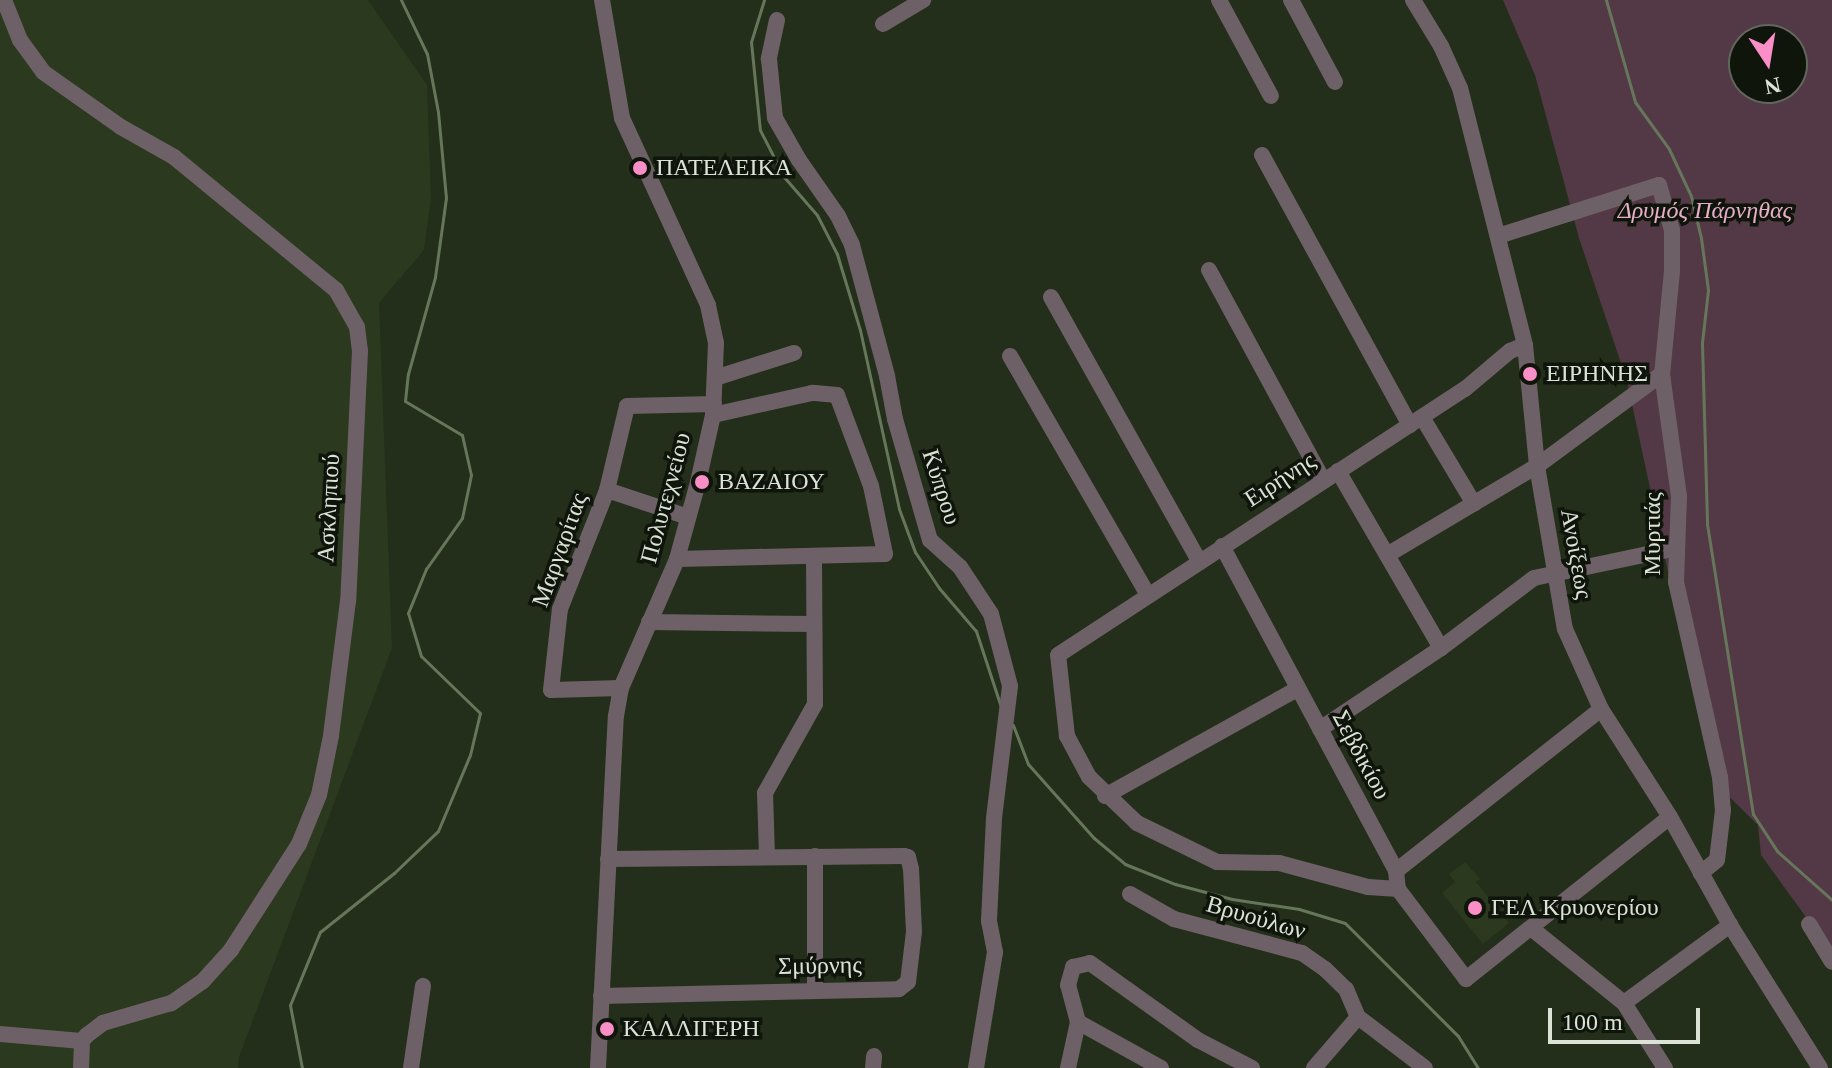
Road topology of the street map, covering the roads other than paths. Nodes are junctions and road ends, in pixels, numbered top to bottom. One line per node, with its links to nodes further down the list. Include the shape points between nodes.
1 (4, 0): 62 (street, Ασκληπιού, via 20,40 43,72 174,157 336,290 357,327 360,351 348,601 319,795 299,844 231,950 203,981 171,1003 103,1023)
2 (602, 0): 19 (street, Πολυτεχνείου, via 622,118 708,305 716,343)
3 (923, 0): 8 (street)
4 (1219, 0): 10 (street)
5 (1291, 0): 9 (street)
6 (1413, 0): 12 (street, Ανοίξεως, via 1460,88)
7 (777, 20): 66 (street, Κύπρου, via 769,59 775,118 852,245 930,540 960,567 991,614 1010,686 993,831 989,921 995,952)
8 (883, 24)
9 (1335, 82)
10 (1271, 96)
11 (1262, 155): 21 (street)
12 (1498, 236): 15 (street, Ανοίξεως); 18 (street, Μυρτιάς, via 1659,185 1672,230)
13 (1209, 270): 23 (street)
14 (1051, 297): 32 (street)
15 (1525, 345): 21 (street, Ειρήνης); 22 (street, Ανοίξεως)
16 (794, 353): 19 (street)
17 (1010, 356): 34 (street)
18 (1662, 374): 22 (street); 28 (street, Μυρτιάς, via 1679,496)
19 (715, 378): 20 (street, Πολυτεχνείου)
20 (713, 410): 24 (street, Μαργαρίτας, via 627,406); 26 (street, Πολυτεχνείου); 30 (street, via 828,391 837,395 871,486 885,554)
21 (1416, 421): 23 (street, Ειρήνης); 25 (street)
22 (1537, 466): 25 (street); 33 (street, Ανοίξεως)
23 (1331, 476): 27 (street, Ειρήνης); 29 (street)
24 (607, 490): 26 (street); 38 (street, Μαργαρίτας, via 560,609 551,690)
25 (1474, 504): 29 (street)
26 (688, 517): 31 (street, Πολυτεχνείου)
27 (1222, 546): 32 (street, Ειρήνης); 39 (street, Σεβδικίου)
28 (1676, 548): 33 (street); 48 (street, Μυρτιάς, via 1676,582 1723,810 1717,860)
29 (1387, 555): 37 (street)
30 (814, 558): 31 (street); 36 (street)
31 (677, 559): 35 (street, Πολυτεχνείου)
32 (1200, 562): 34 (street, Ειρήνης)
33 (1554, 572): 37 (street, via 1534,578); 40 (street, Ανοίξεως, via 1565,629)
34 (1148, 595): 42 (street, Ειρήνης, via 1058,655 1067,736)
35 (649, 622): 36 (street); 38 (street, Πολυτεχνείου)
36 (814, 624): 44 (street, via 815,704 765,793)
37 (1441, 648): 41 (street)
38 (621, 688): 46 (street, Πολυτεχνείου)
39 (1297, 689): 41 (street, Σεβδικίου); 42 (street)
40 (1601, 709): 43 (street, Ανοίξεως); 47 (street)
41 (1320, 729): 47 (street, Σεβδικίου)
42 (1105, 796): 49 (street, via 1137,823 1217,862 1279,863 1368,887)
43 (1670, 817): 48 (street, Ανοίξεως); 53 (street)
44 (767, 856): 45 (street); 46 (street)
45 (815, 856): 56 (street); 56 (street, Σμύρνης, via 908,857 914,932 908,982 899,989)
46 (608, 859): 57 (street, Πολυτεχνείου)
47 (1396, 871): 49 (street, Σεβδικίου)
48 (1701, 873): 52 (street, Ανοίξεως)
49 (1398, 889): 53 (street, via 1466,979)
50 (1130, 894): 59 (street, Βρυούλων, via 1174,919 1302,953 1346,989)
51 (1809, 924): 54 (street)
52 (1730, 925): 58 (street); 73 (street, Ανοίξεως)
53 (1531, 928): 58 (street)
54 (1832, 962)
55 (423, 986): 64 (street)
56 (815, 989): 57 (street, Σμύρνης)
57 (601, 996): 65 (street, Πολυτεχνείου)
58 (1624, 1003): 72 (street)
59 (1358, 1017): 70 (street); 71 (street, Βρυούλων)
60 (1078, 1022): 67 (street); 68 (street); 69 (street, via 1070,973 1080,963 1090,963 1198,1040)
61 (0, 1034): 62 (street)
62 (82, 1041): 63 (street)
63 (81, 1068)
64 (411, 1068)
65 (598, 1068)
66 (976, 1068)
67 (1068, 1068)
68 (1161, 1068)
69 (1252, 1068)
70 (1314, 1068)
71 (1425, 1068)
72 (1665, 1068)
73 (1820, 1068)

